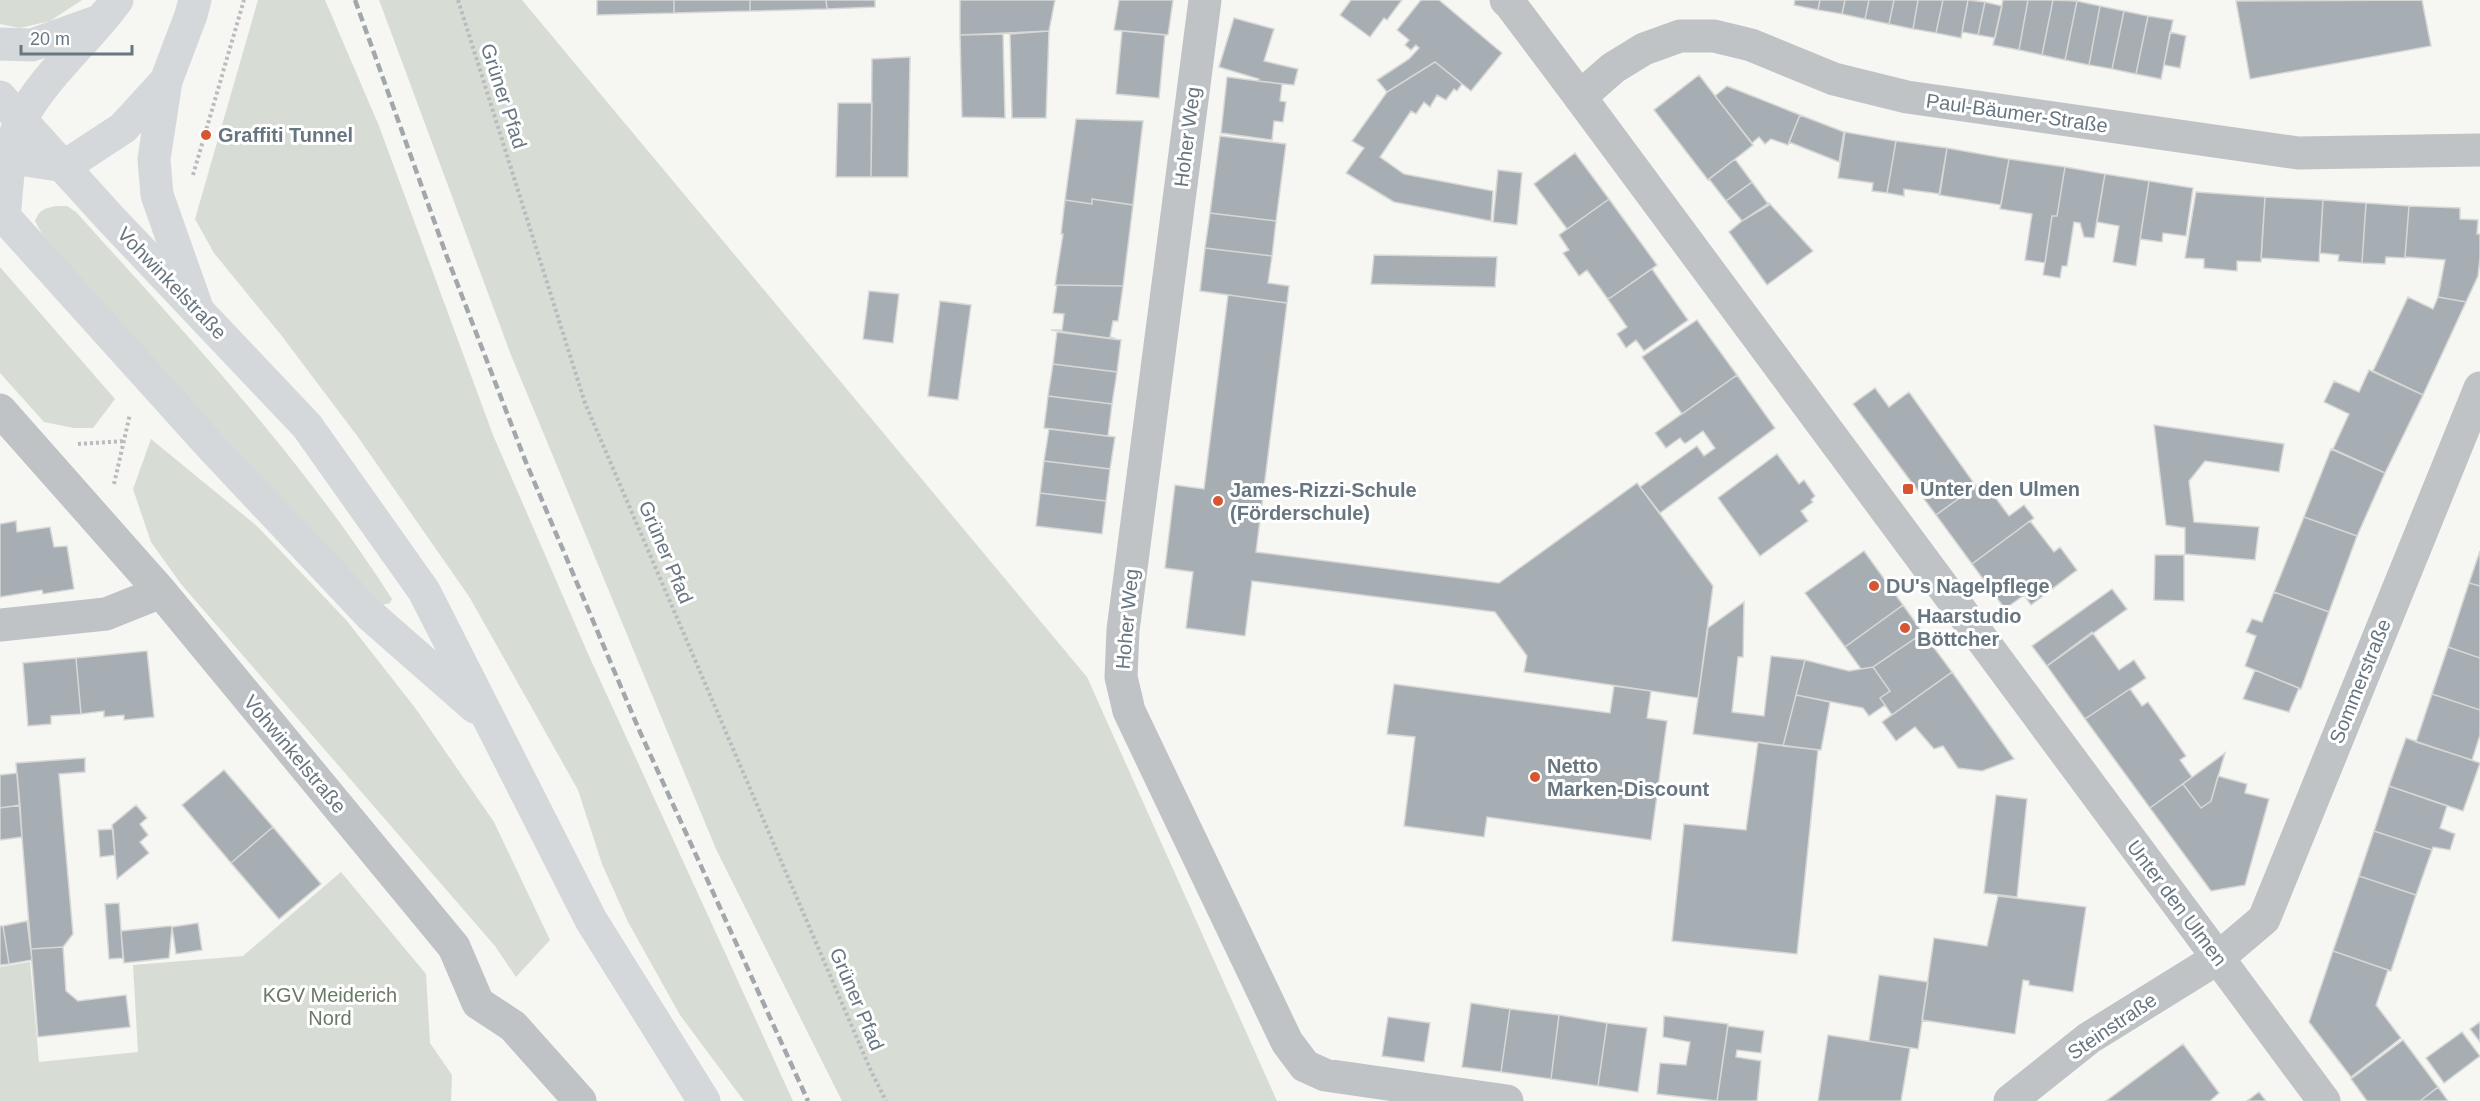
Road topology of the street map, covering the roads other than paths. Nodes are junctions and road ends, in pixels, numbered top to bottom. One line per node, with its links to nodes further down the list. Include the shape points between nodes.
1 (195, 0): 6 (main road)
2 (1205, 0): 22 (street, Hoher Weg, via 1123,630 1121,677 1129,711 1287,1042 1305,1066 1325,1075)
3 (1511, 2): 7 (street, Unter den Ulmen)
4 (110, 9): 5 (main road, via 32,45); 8 (main road, via 50,80)
5 (0, 44)
6 (166, 81): 11 (main road, via 123,128); 13 (main road, via 154,159 157,195)
7 (1581, 97): 9 (street, Paul-Bäumer-Straße, via 1613,68 1644,49 1680,36 1714,36 1751,45 1834,79 1907,97 2298,153); 19 (street, Unter den Ulmen)
8 (10, 108): 10 (main road); 11 (main road, Vohwinkelstraße)
9 (2480, 150)
10 (5, 157): 11 (main road); 12 (main road)
11 (65, 166): 13 (main road, Vohwinkelstraße)
12 (2, 215): 18 (main road, Vohwinkelstraße, via 370,615)
13 (197, 308): 18 (main road, Vohwinkelstraße, via 307,426 424,591)
14 (2480, 388): 19 (street, Sommerstraße, via 2264,919)
15 (0, 410): 16 (street, Vohwinkelstraße)
16 (160, 592): 17 (street, via 106,614); 20 (street, Vohwinkelstraße, via 454,947 478,1003 513,1026)
17 (0, 625)
18 (488, 718): 21 (main road, Vohwinkelstraße, via 591,920)
19 (2218, 958): 23 (street, Steinstraße, via 2089,1038); 24 (street, Unter den Ulmen)
20 (580, 1101)
21 (704, 1101)
22 (1507, 1101)
23 (2010, 1101)
24 (2324, 1101)

